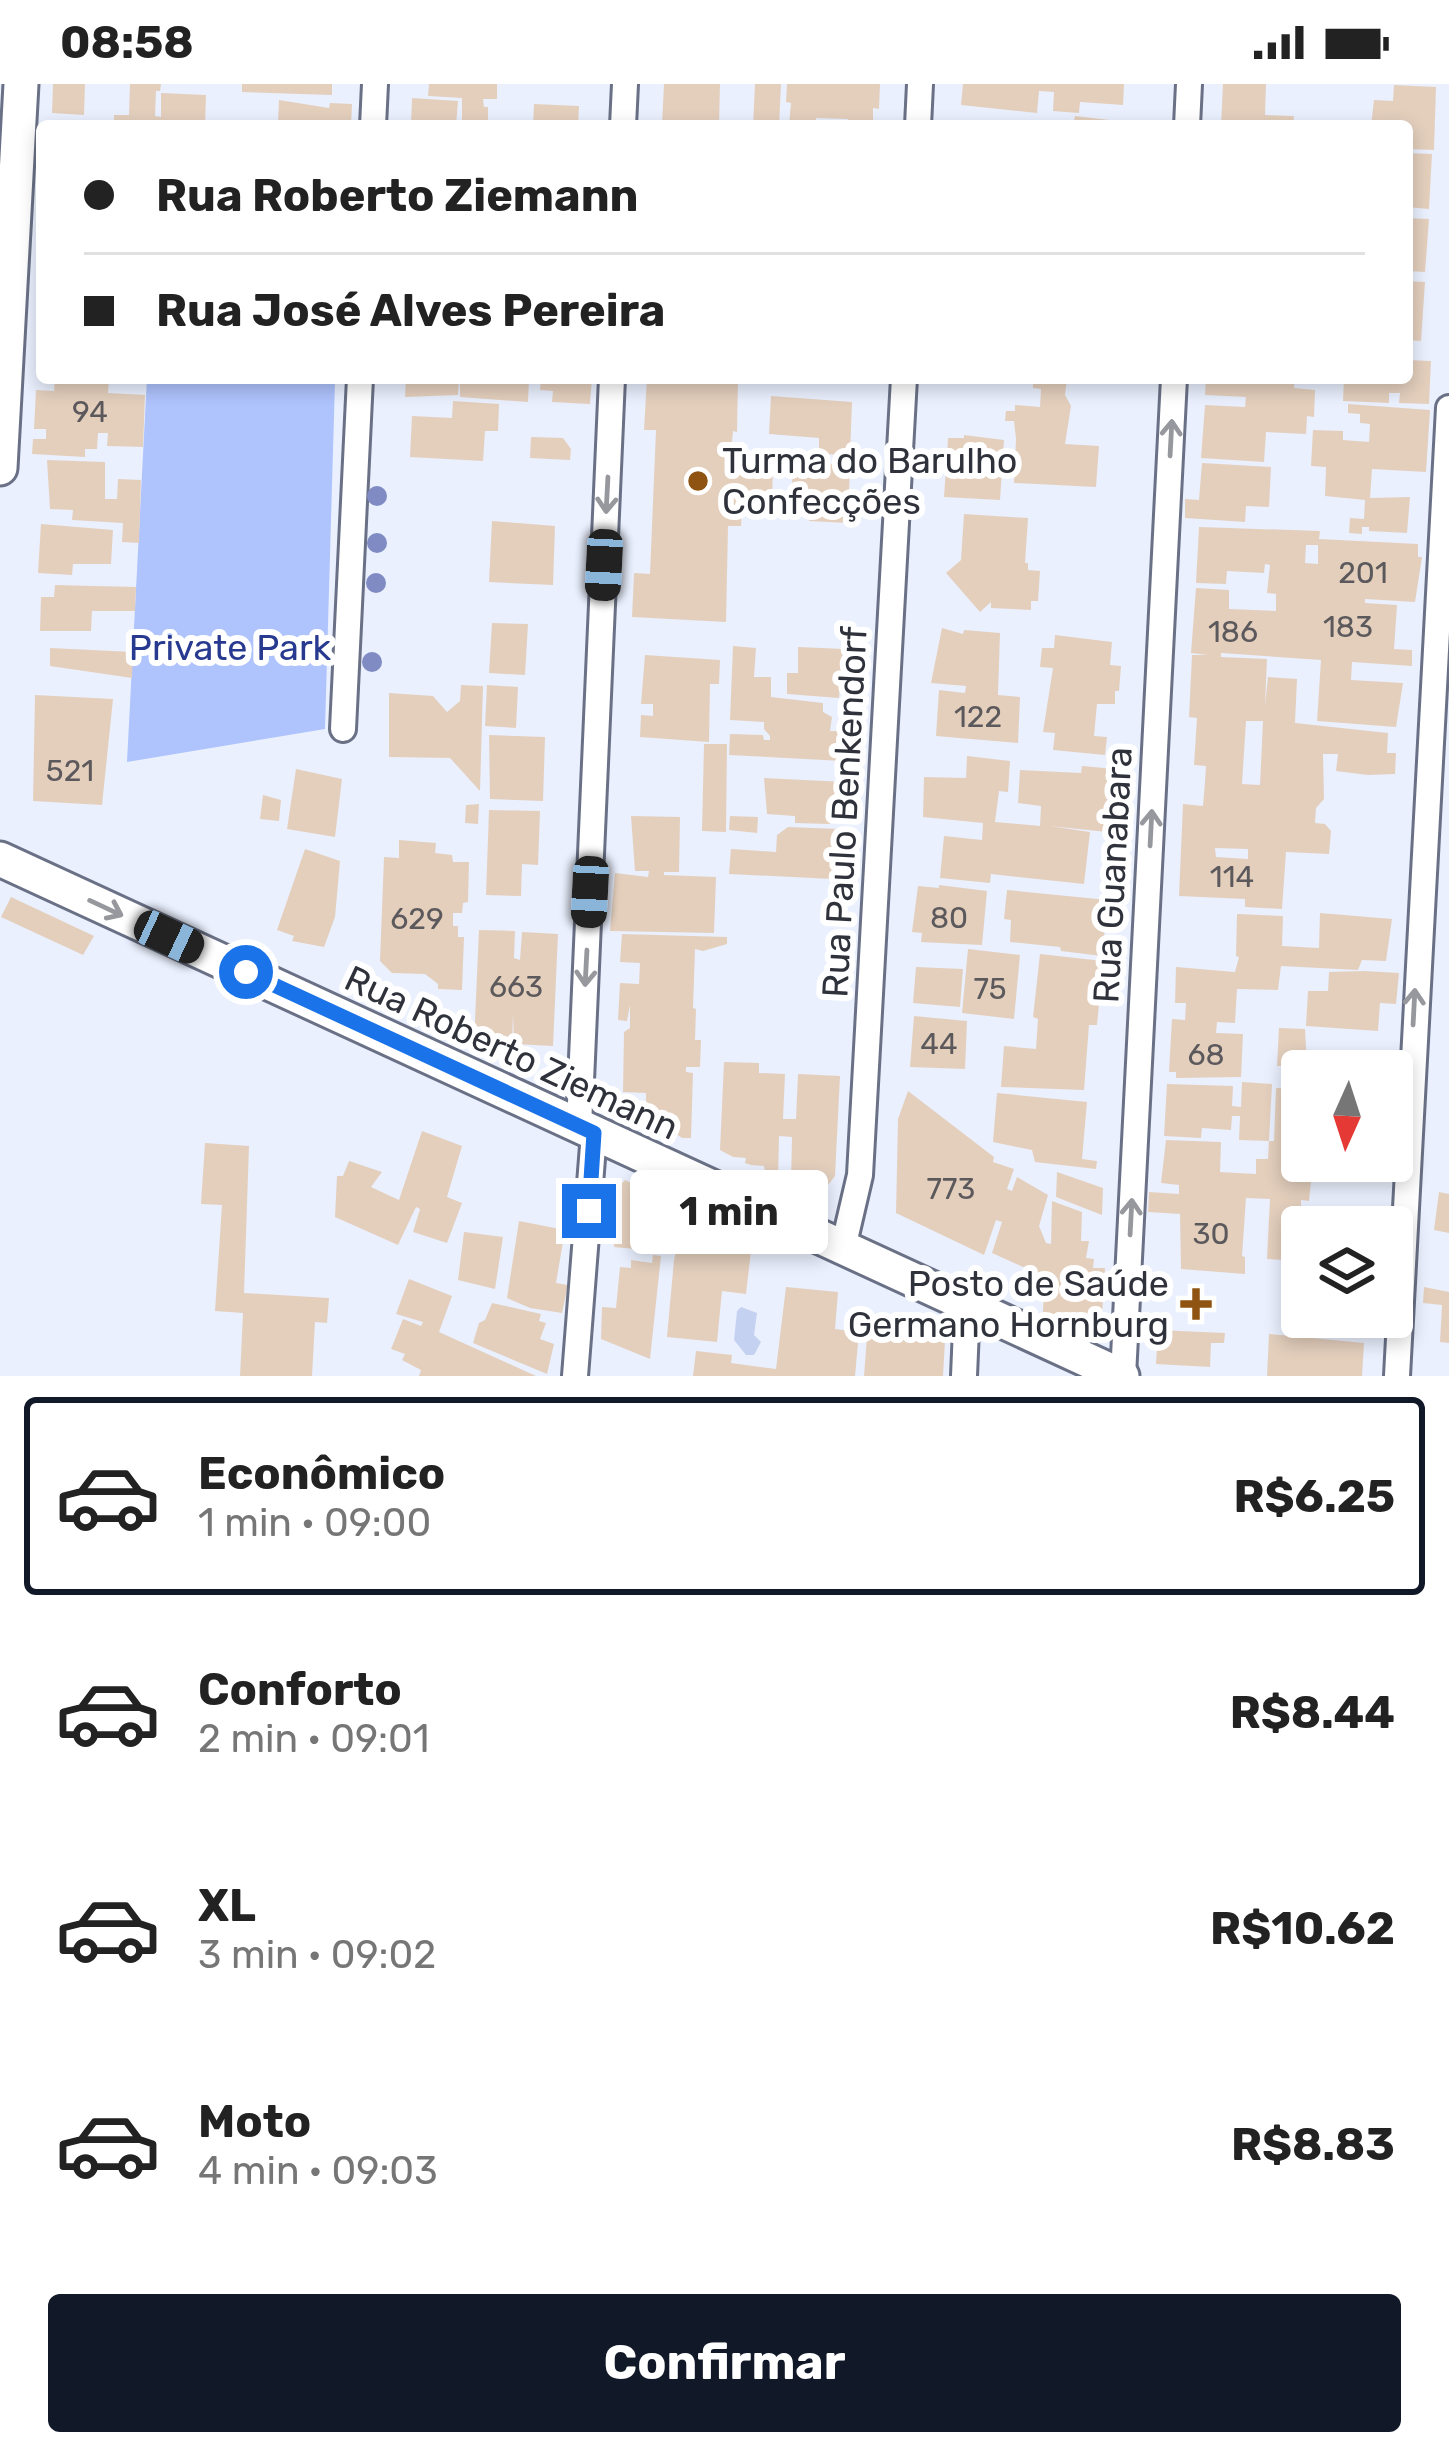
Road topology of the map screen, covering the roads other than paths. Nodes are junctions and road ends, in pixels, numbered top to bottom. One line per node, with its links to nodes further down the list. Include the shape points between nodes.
1 (21, 84): 10 (main road)
2 (375, 84): 6 (street)
3 (625, 84): 7 (street)
4 (920, 84): 8 (street)
5 (1189, 84): 9 (street)
6 (373, 120)
7 (623, 120)
8 (918, 120)
9 (1186, 120)
10 (28, 201): 16 (main road)
11 (360, 384): 17 (street)
12 (612, 384): 19 (street, one-way to 19)
13 (904, 384): 20 (street, Rua Paulo Benkendorf, via 860,1175)
14 (1174, 384): 24 (street, Rua Guanabara, one-way to 14)
15 (1449, 408): 25 (street, one-way to 15)
16 (0, 467)
17 (344, 729)
18 (0, 859): 19 (main road, Rua Roberto Ziemann, one-way to 19)
19 (587, 1129): 20 (main road, Rua Roberto Ziemann); 22 (street)
20 (843, 1248): 21 (main road, Rua Roberto Ziemann)
21 (967, 1305): 23 (street); 24 (main road, Rua Roberto Ziemann)
22 (575, 1376)
23 (964, 1376)
24 (1122, 1376)
25 (1396, 1376)

